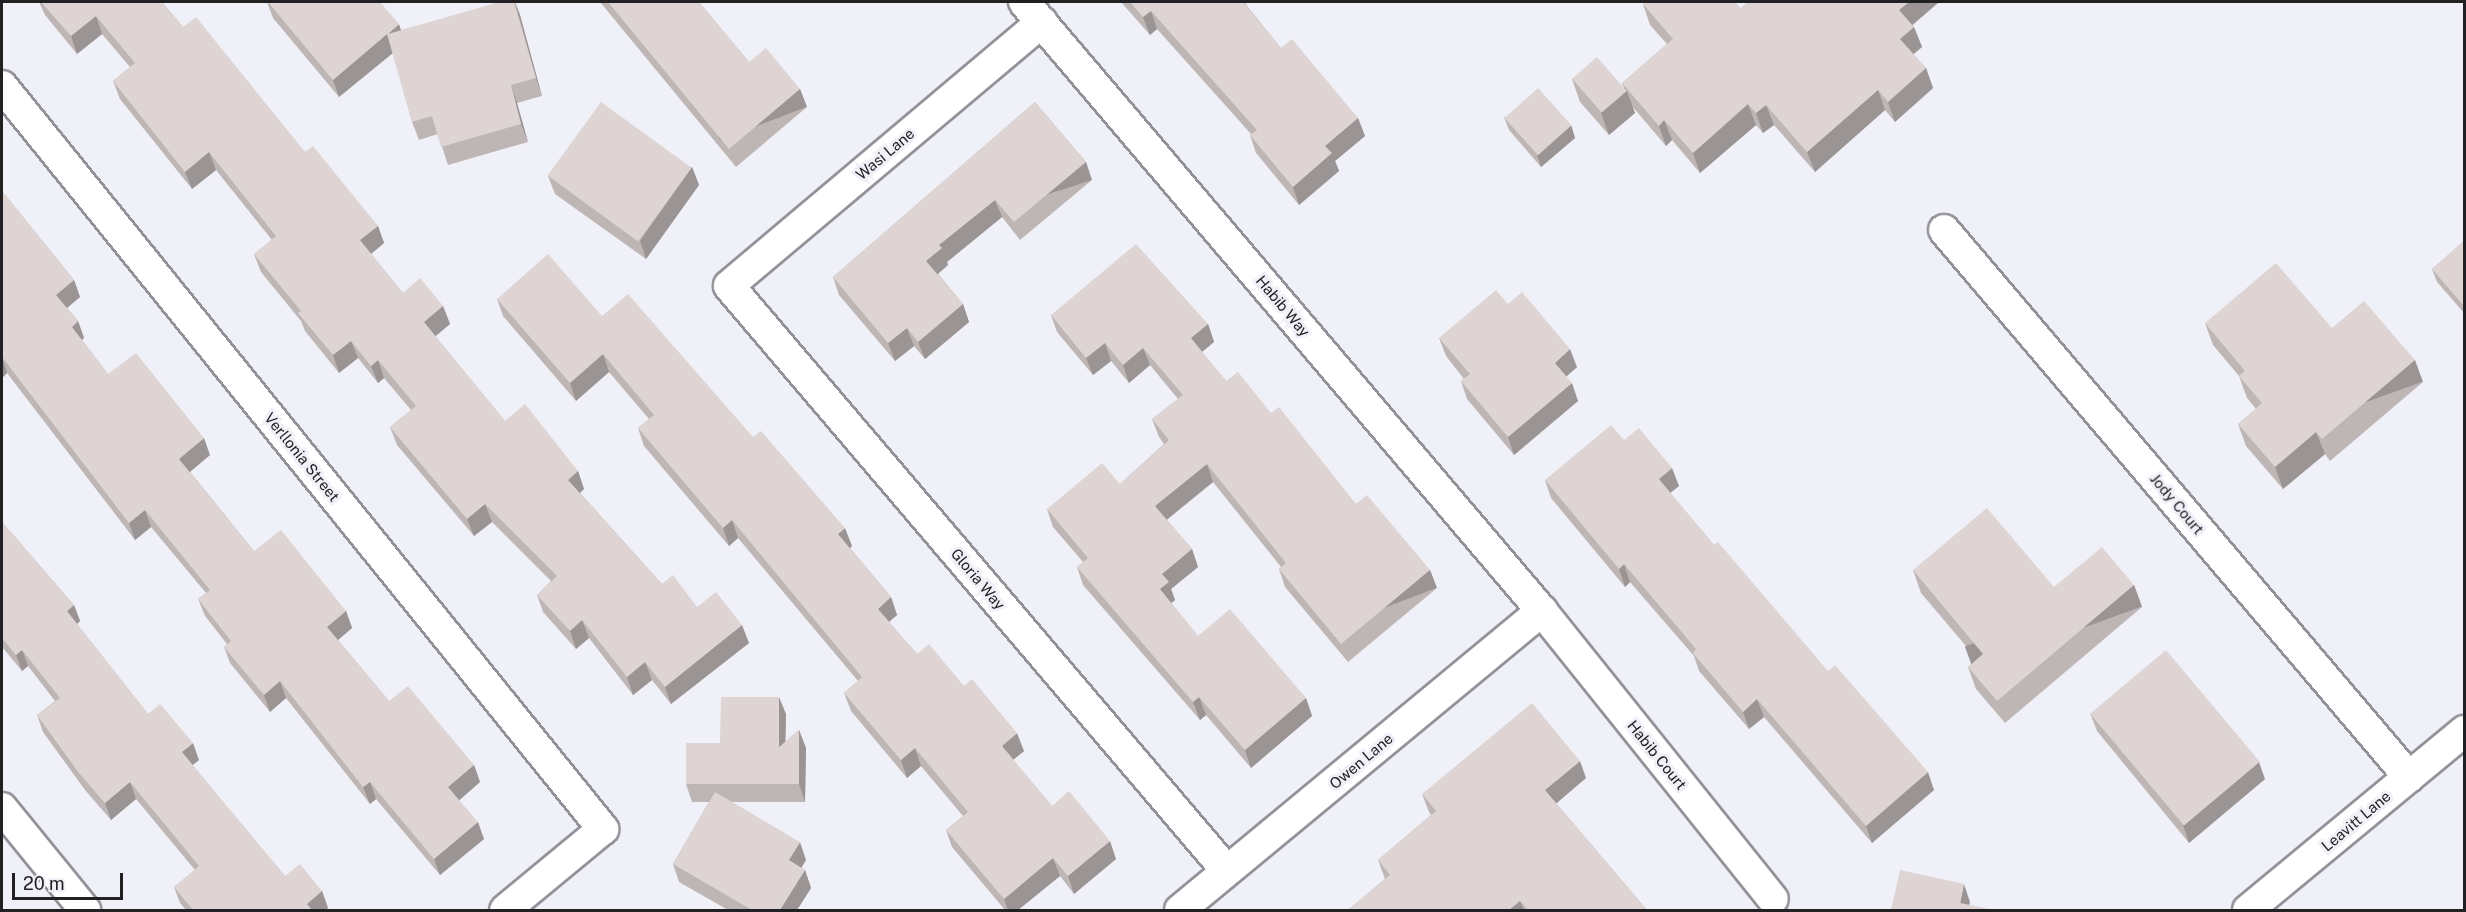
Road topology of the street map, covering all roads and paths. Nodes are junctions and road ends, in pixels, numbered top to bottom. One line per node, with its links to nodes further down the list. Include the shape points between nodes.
1 (1033, 12): 4 (street, Wasi Lane); 5 (street, Habib Way)
2 (2, 86): 12 (street, Verllonia Street, via 603,829)
3 (1944, 230): 7 (street, Jody Court)
4 (729, 286): 9 (street, Gloria Way)
5 (1542, 611): 9 (street, Owen Lane); 10 (street, Habib Court)
6 (2464, 731): 7 (street, Leavitt Lane)
7 (2409, 777): 14 (street, Leavitt Lane)
8 (2, 808): 11 (street)
9 (1227, 871): 13 (street, Owen Lane)
10 (1773, 899)
11 (85, 910)
12 (505, 910)
13 (1180, 910)
14 (2248, 910)

